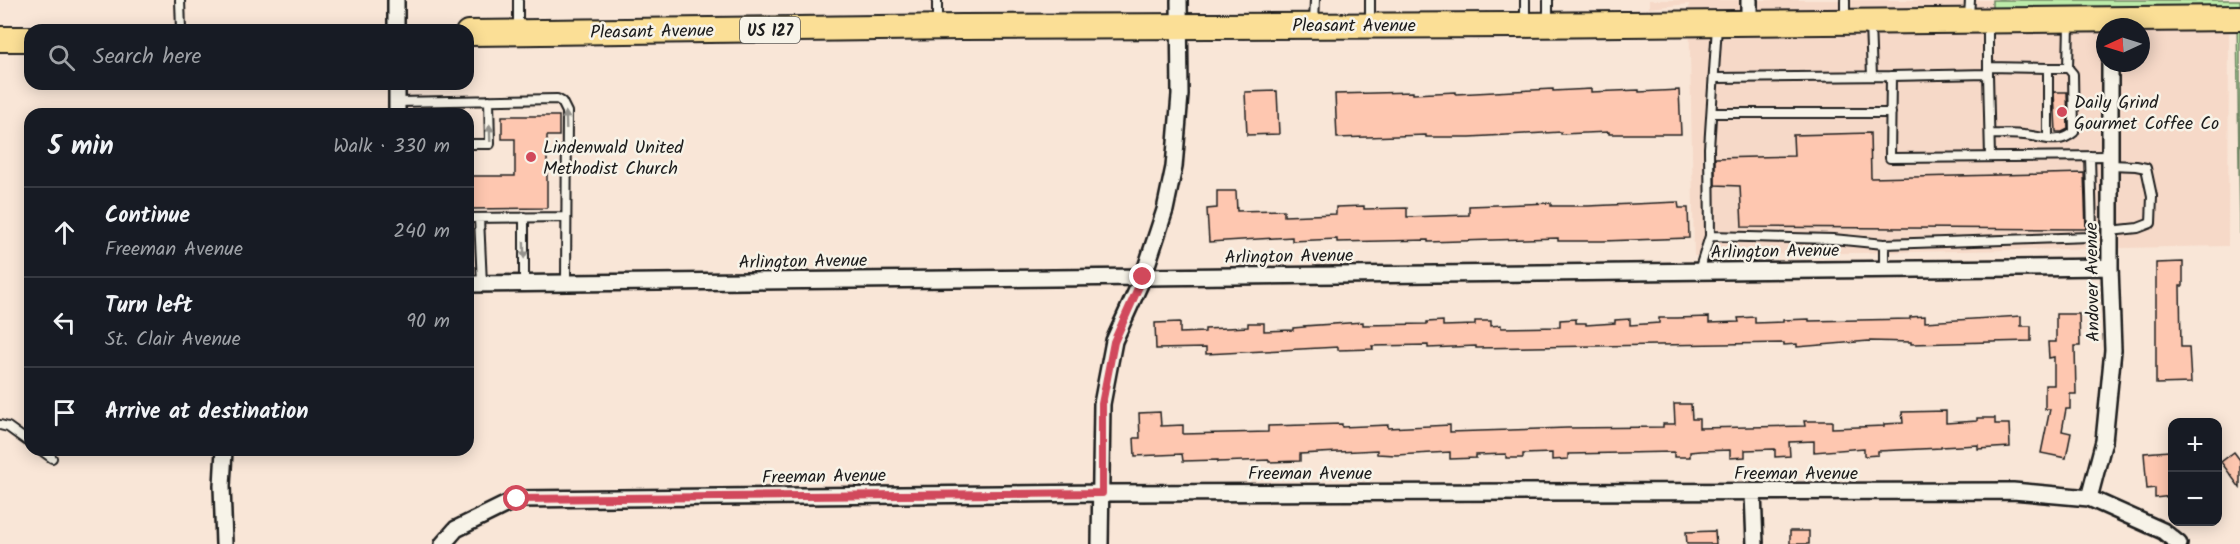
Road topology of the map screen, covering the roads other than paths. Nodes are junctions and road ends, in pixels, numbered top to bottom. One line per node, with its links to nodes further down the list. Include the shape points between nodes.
1 (180, 0): 19 (lane)
2 (396, 0): 20 (street)
3 (518, 0): 26 (lane)
4 (937, 0): 24 (lane)
5 (1179, 0): 23 (street)
6 (1315, 0): 21 (lane)
7 (1370, 0): 22 (lane)
8 (1525, 0): 12 (lane)
9 (1749, 11): 10 (main road, Pleasant Avenue / US 127); 18 (main road, Pleasant Avenue / US 127)
10 (1845, 11): 15 (main road, Pleasant Avenue / US 127)
11 (1976, 13): 14 (main road, Pleasant Avenue / US 127); 15 (main road, Pleasant Avenue / US 127); 31 (lane)
12 (1540, 16): 18 (main road, Pleasant Avenue / US 127); 22 (main road, Pleasant Avenue / US 127)
13 (2240, 18): 16 (main road, Pleasant Avenue / US 127)
14 (2068, 19): 17 (main road, Pleasant Avenue / US 127); 29 (lane)
15 (1870, 21): 33 (lane)
16 (2150, 21)
17 (2096, 22)
18 (1717, 23): 35 (lane)
19 (181, 24)
20 (396, 24)
21 (1314, 25): 22 (main road, Pleasant Avenue / US 127); 23 (main road, Pleasant Avenue / US 127)
22 (1370, 25)
23 (1179, 26): 24 (main road, Pleasant Avenue / US 127); 57 (street, via 1180,96 1174,167 1165,210)
24 (938, 27): 26 (main road, Pleasant Avenue / US 127)
25 (474, 33): 26 (main road, Pleasant Avenue / US 127)
26 (518, 33)
27 (0, 39): 28 (main road)
28 (24, 39)
29 (2068, 68): 30 (lane); 42 (lane, via 2073,74 2074,132 2059,140)
30 (2048, 69): 31 (lane); 42 (lane)
31 (1988, 70): 34 (lane); 41 (lane)
32 (2110, 72): 46 (street, Andover Avenue)
33 (1872, 76): 34 (lane); 35 (lane)
34 (1890, 76): 40 (lane)
35 (1714, 78): 39 (lane)
36 (397, 90): 38 (street)
37 (489, 100): 38 (lane); 43 (lane, one-way to 37, via 490,144); 47 (lane, one-way to 37, via 565,105 557,99)
38 (397, 108)
39 (1712, 113): 40 (lane); 52 (lane)
40 (1891, 113): 45 (lane, via 1890,158)
41 (1990, 134): 42 (lane); 45 (lane)
42 (2048, 140)
43 (474, 144)
44 (2090, 156): 45 (lane); 46 (lane); 53 (lane, via 2090,237)
45 (1990, 157)
46 (2110, 161): 51 (street, Andover Avenue); 51 (lane, via 2146,168 2152,196 2151,223)
47 (566, 217): 50 (lane); 59 (lane)
48 (474, 218): 49 (lane)
49 (478, 218): 50 (lane); 60 (lane)
50 (524, 218): 58 (lane, one-way to 58)
51 (2110, 231): 54 (street, Andover Avenue)
52 (1710, 236): 53 (lane); 56 (lane)
53 (1884, 244): 55 (lane)
54 (2110, 267): 55 (street, Arlington Avenue); 68 (street, Andover Avenue, via 2113,350 2104,441)
55 (1884, 269): 56 (street, Arlington Avenue)
56 (1699, 271): 57 (street, Arlington Avenue)
57 (1143, 277): 59 (street, Arlington Avenue); 67 (street, via 1114,342 1102,404)
58 (524, 283): 59 (street, Arlington Avenue); 60 (street, Arlington Avenue)
59 (566, 283)
60 (475, 284)
61 (0, 424): 62 (lane)
62 (24, 439)
63 (49, 456): 65 (lane)
64 (224, 456): 69 (street)
65 (52, 458)
66 (1753, 492): 67 (street, Freeman Avenue); 68 (street, Freeman Avenue, via 2013,491); 72 (street)
67 (1102, 493): 70 (street, Freeman Avenue, via 517,499 456,529); 71 (street)
68 (2089, 498): 73 (street, Freeman Avenue, via 2163,531)
69 (224, 544)
70 (443, 544)
71 (1100, 544)
72 (1755, 544)
73 (2179, 544)

